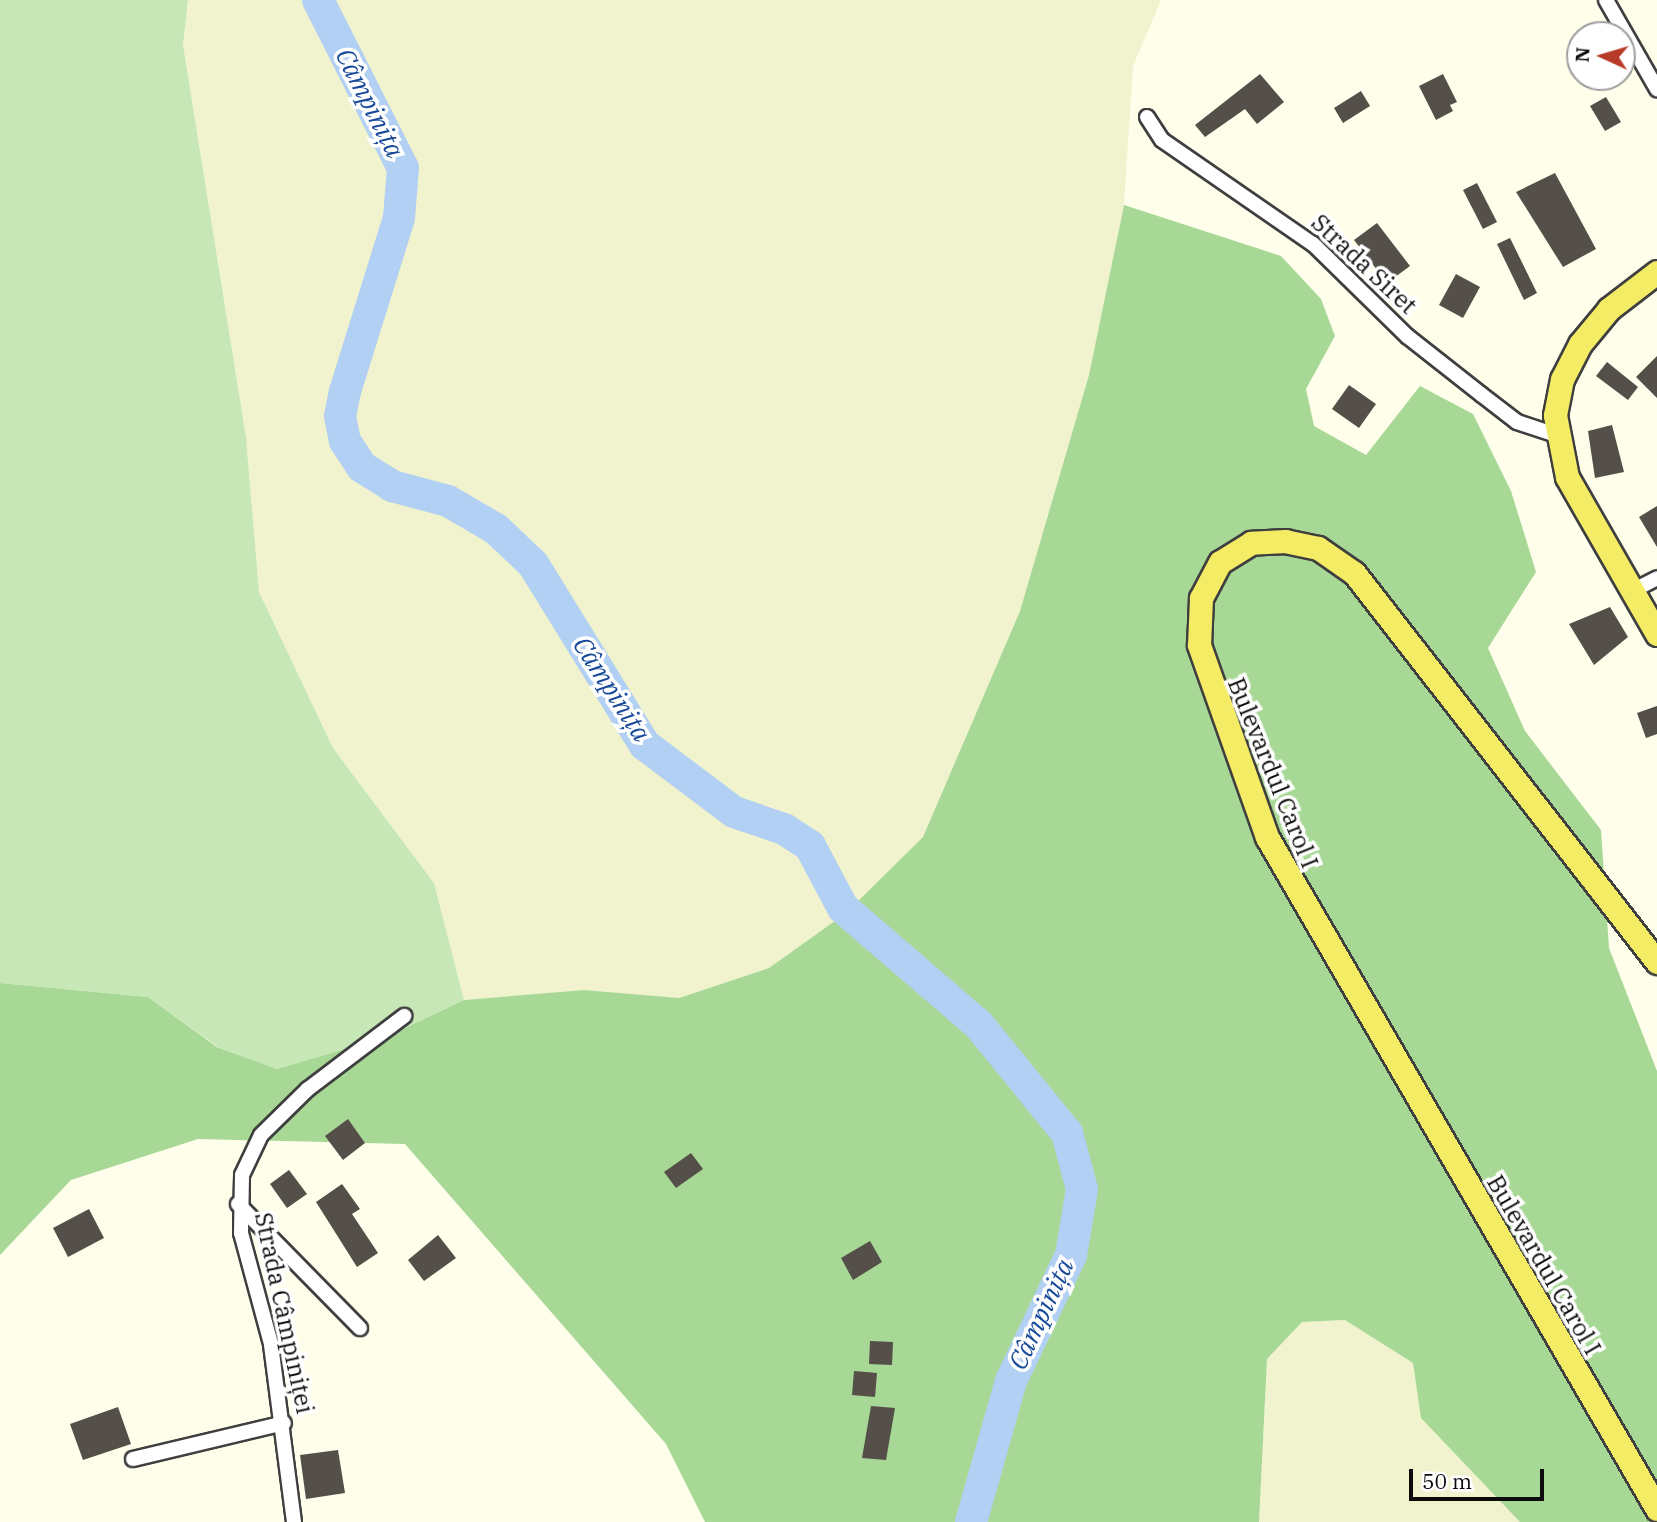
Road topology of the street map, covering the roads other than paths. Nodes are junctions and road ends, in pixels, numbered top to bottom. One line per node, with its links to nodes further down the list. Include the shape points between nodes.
1 (1606, 0): 2 (street)
2 (1657, 89)
3 (1147, 117): 5 (street, Strada Siret, via 1162,140 1313,244 1407,336 1482,395 1517,422)
4 (1657, 272): 5 (main road, via 1609,309 1580,345 1557,397)
5 (1556, 435): 7 (main road, via 1567,477)
6 (1657, 578): 7 (street)
7 (1632, 591): 8 (main road)
8 (1657, 634)
9 (1657, 962): 15 (main road, Bulevardul Carol I, via 1354,573 1318,548 1286,541 1251,543 1220,562 1201,598 1199,645 1267,837)
10 (404, 1016): 11 (street, Strada Câmpiniței, via 326,1073 261,1135 246,1162)
11 (238, 1204): 12 (street); 13 (street, Strada Câmpiniței)
12 (360, 1328)
13 (284, 1423): 14 (street); 16 (street, Strada Câmpiniței)
14 (133, 1459)
15 (1657, 1509)
16 (294, 1522)

